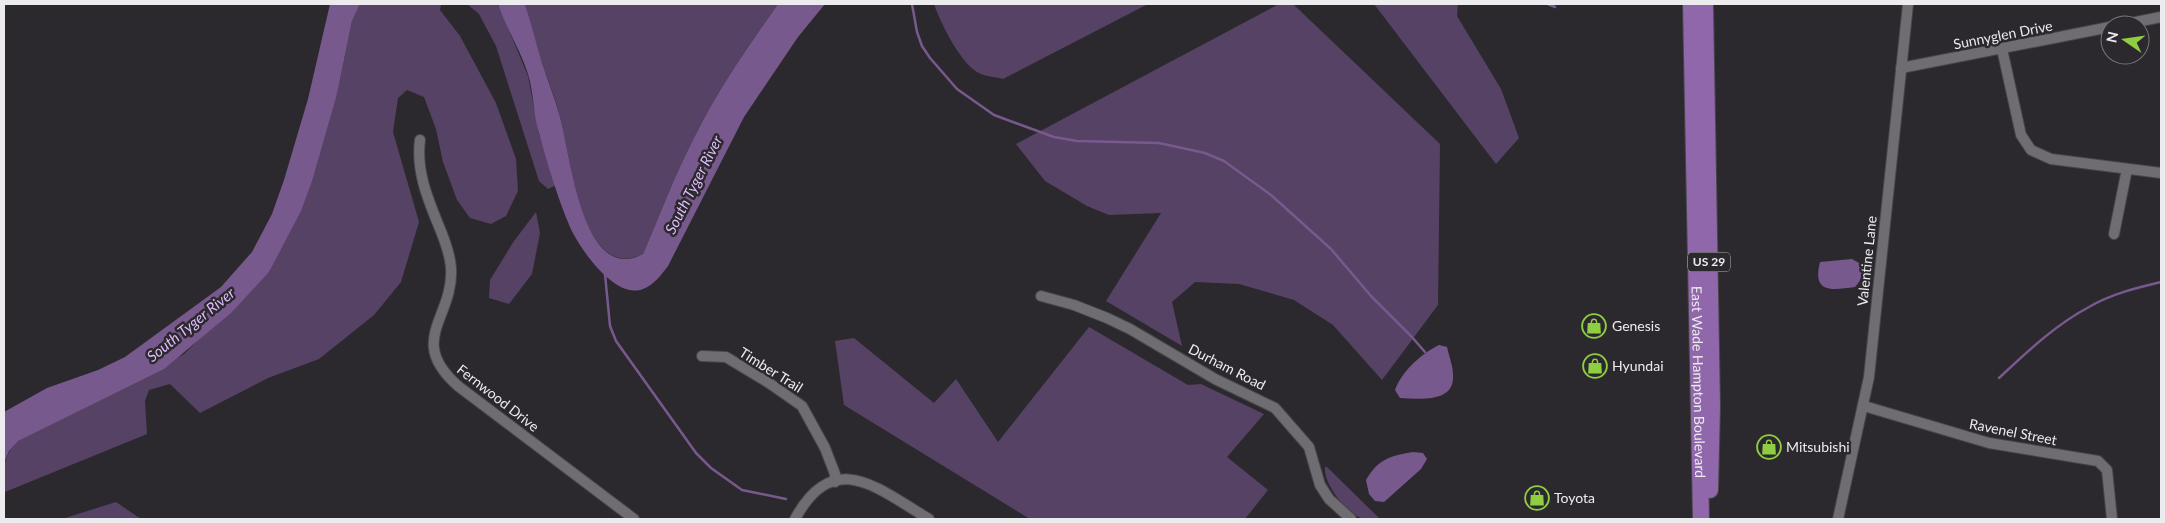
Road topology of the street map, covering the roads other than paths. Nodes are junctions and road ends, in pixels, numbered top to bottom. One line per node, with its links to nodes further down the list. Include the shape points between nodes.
1 (1691, 4): 8 (main road, East Wade Hampton Boulevard / US 29)
2 (1705, 4): 8 (main road, East Wade Hampton Boulevard / US 29)
3 (1908, 4): 6 (street, Valentine Lane)
4 (2100, 29): 5 (street, Sunnyglen Drive)
5 (2002, 49): 6 (street, Sunnyglen Drive); 9 (street, via 2021,135 2031,150 2051,158)
6 (1901, 68): 15 (street, Valentine Lane)
7 (420, 140): 17 (street, Fernwood Drive, via 418,160 421,174 451,267 450,283 432,348 442,369 458,386)
8 (1700, 160): 14 (main road, East Wade Hampton Boulevard / US 29)
9 (2127, 169): 10 (street); 11 (street)
10 (2161, 173)
11 (2114, 234)
12 (1041, 296): 20 (street, Durham Road, via 1115,321 1215,379 1274,408 1309,447 1320,485 1329,499)
13 (702, 356): 16 (street, Timber Trail, via 726,358 802,406 825,448)
14 (1705, 406): 21 (main road, East Wade Hampton Boulevard / US 29); 22 (main road, East Wade Hampton Boulevard / US 29)
15 (1864, 406): 23 (street, Valentine Lane); 24 (street, Ravenel Street, via 1989,443 2098,461 2107,470)
16 (835, 482): 18 (street, via 812,493); 19 (street, via 858,480 873,485)
17 (634, 519)
18 (795, 519)
19 (929, 519)
20 (1351, 519)
21 (1701, 519)
22 (1710, 519)
23 (1838, 519)
24 (2112, 519)

